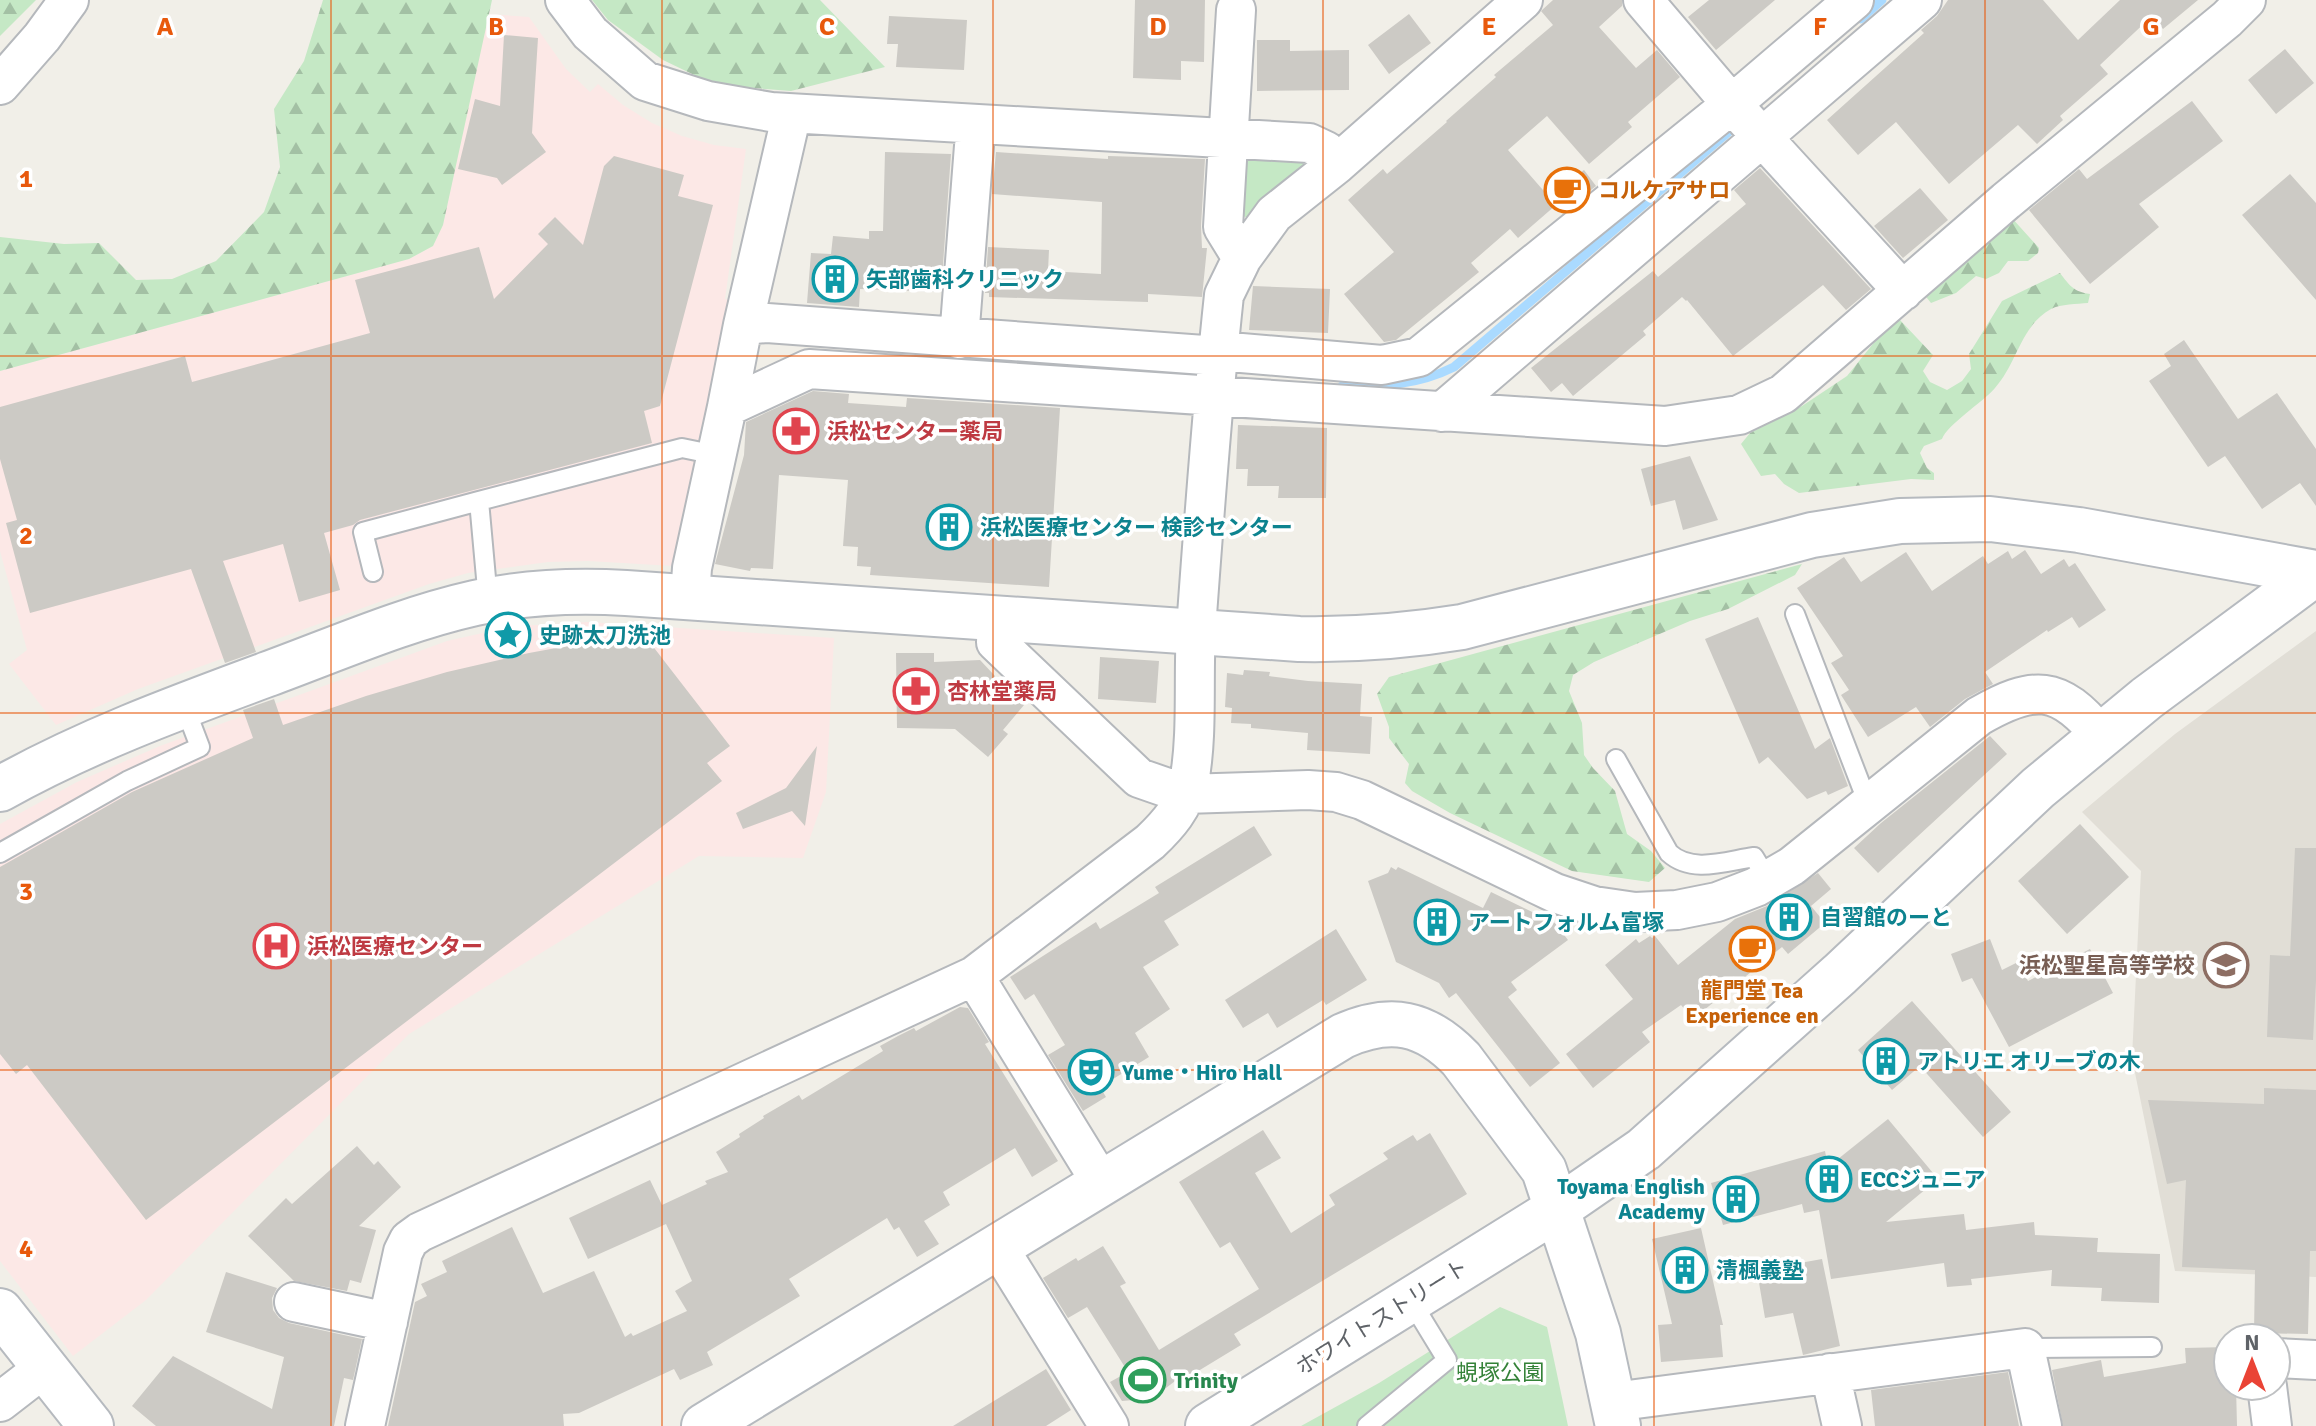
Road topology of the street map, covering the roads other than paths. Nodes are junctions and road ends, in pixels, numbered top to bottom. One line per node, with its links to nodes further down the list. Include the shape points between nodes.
1 (69, 0): 9 (street)
2 (565, 0): 13 (street, via 590,33 645,81 708,101 771,112)
3 (1523, 0): 15 (street)
4 (1643, 0): 10 (street)
5 (1854, 0): 10 (street)
6 (1922, 0): 12 (street)
7 (2246, 0): 17 (street)
8 (1236, 10): 13 (street)
9 (0, 85)
10 (1732, 104): 12 (street); 20 (street, via 1419,357 1382,365)
11 (788, 130): 18 (street)
12 (1761, 136): 17 (street); 23 (street)
13 (1229, 139): 15 (street, via 1309,143); 16 (street, via 1223,227)
14 (974, 146): 19 (street)
15 (1337, 164): 16 (street, via 1274,214)
16 (1242, 258): 20 (street, via 1224,295)
17 (1903, 291): 23 (street, via 1783,394 1739,415 1665,426)
18 (743, 325): 19 (street); 22 (street)
19 (959, 339): 20 (street)
20 (1218, 354): 21 (street)
21 (1215, 398): 22 (street, via 809,369); 23 (street); 32 (street)
22 (727, 407): 24 (street)
23 (1442, 412)
24 (716, 455): 25 (lane, via 682,448); 28 (street)
25 (479, 501): 26 (lane, via 363,532); 29 (lane)
26 (373, 572)
27 (2316, 573): 32 (street, via 2034,523 1915,520 1812,535 1448,629 1353,640); 34 (street, ホワイトストリート)
28 (690, 597): 29 (street, via 588,591); 31 (street)
29 (488, 600): 33 (street, via 438,612)
30 (1795, 614): 38 (lane, via 1862,788)
31 (997, 618): 32 (street); 37 (street, via 996,642 1139,778)
32 (1196, 632): 37 (street)
33 (184, 705): 36 (street, via 105,735); 39 (lane, via 200,747 127,781)
34 (2100, 735): 38 (street, via 2067,702 2045,694 2023,696 1979,716); 43 (street, ホワイトストリート, via 1644,1149)
35 (1616, 759): 40 (lane, via 1669,853 1688,865 1754,857)
36 (0, 789)
37 (1185, 794): 40 (street, via 1336,792 1555,893 1635,912 1717,902); 41 (street, via 1168,825 1150,842)
38 (1873, 801): 40 (street)
39 (0, 853)
40 (1768, 880)
41 (974, 976): 42 (street); 48 (street, via 420,1232 403,1252)
42 (1102, 1184): 43 (street, via 1343,1036 1385,1023 1428,1032 1461,1059 1544,1170); 44 (street)
43 (1557, 1209): 45 (street, ホワイトストリート); 57 (street, via 1598,1333)
44 (998, 1247): 60 (street); 61 (street)
45 (1410, 1300): 62 (street, ホワイトストリート); 63 (lane, via 1447,1360)
46 (294, 1302): 48 (street)
47 (0, 1311): 53 (street)
48 (388, 1322): 59 (street)
49 (2152, 1347): 50 (lane)
50 (2025, 1348): 54 (street); 65 (street)
51 (2292, 1359): 52 (street)
52 (2316, 1360)
53 (44, 1368): 55 (street); 58 (street)
54 (1830, 1373): 57 (street); 64 (street)
55 (0, 1402)
56 (2269, 1402): 66 (street)
57 (1615, 1414)
58 (91, 1426)
59 (365, 1426)
60 (704, 1426)
61 (1109, 1426)
62 (1208, 1426)
63 (1367, 1426)
64 (1842, 1426)
65 (2042, 1426)
66 (2272, 1426)

